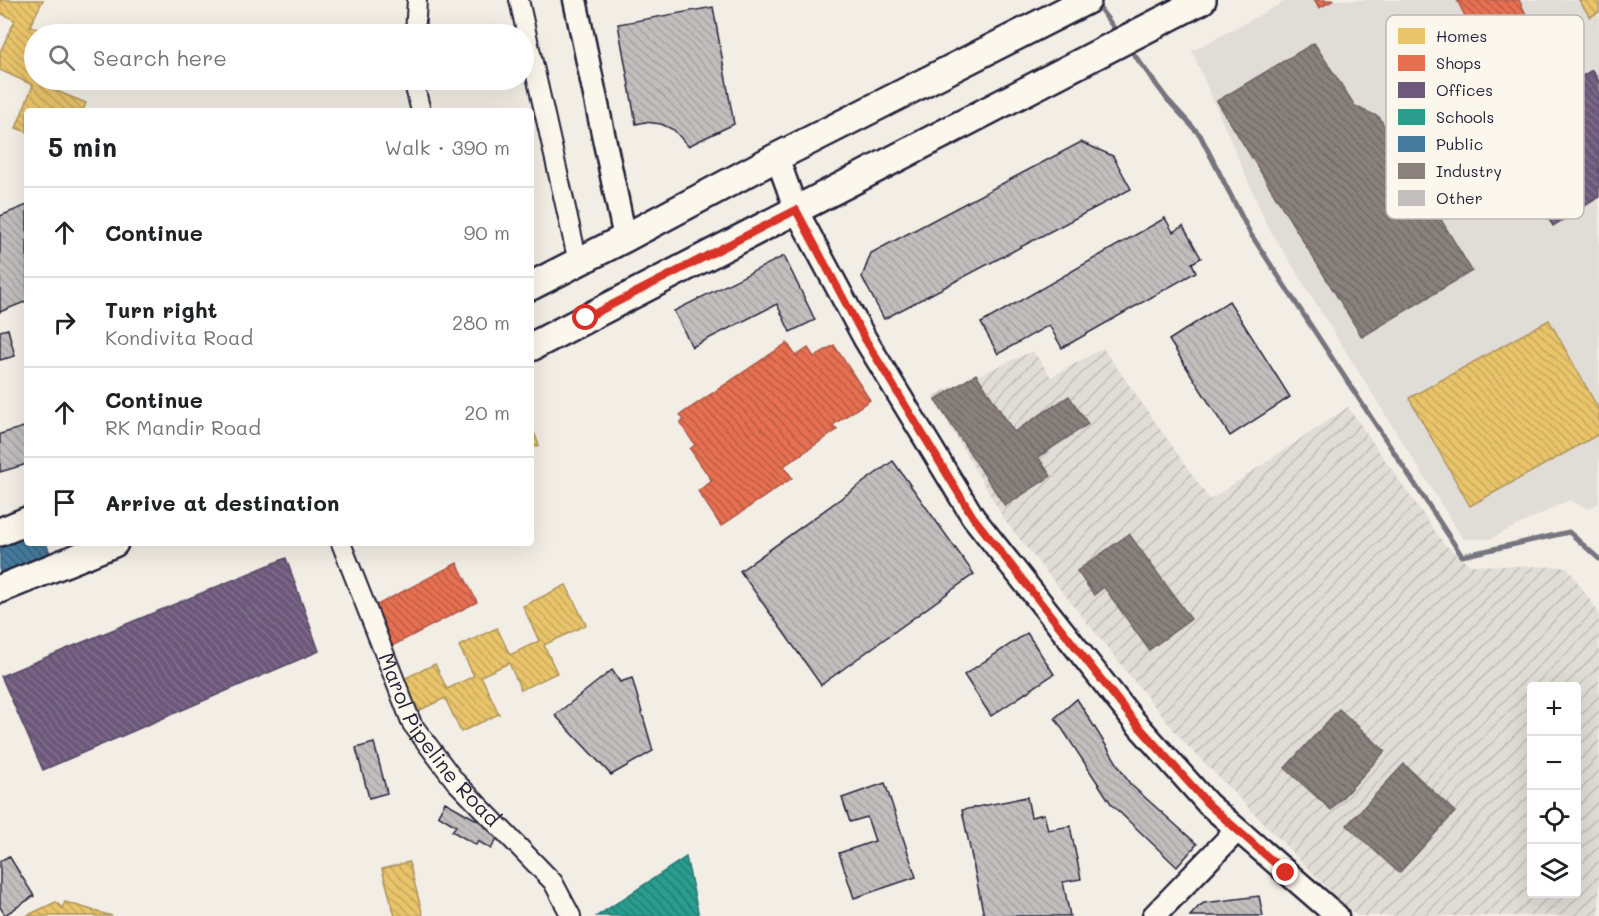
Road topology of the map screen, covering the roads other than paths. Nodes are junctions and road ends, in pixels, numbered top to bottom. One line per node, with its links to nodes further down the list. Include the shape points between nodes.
1 (417, 0): 6 (street)
2 (519, 0): 7 (street)
3 (575, 0): 13 (street)
4 (1202, 0): 12 (main road)
5 (1085, 1): 11 (main road)
6 (416, 24)
7 (524, 24)
8 (534, 67): 14 (street)
9 (416, 90): 10 (street)
10 (420, 108)
11 (777, 157): 12 (street); 13 (main road)
12 (796, 210): 16 (main road); 22 (street, via 865,339 973,517 1134,721 1208,804)
13 (625, 238): 14 (main road)
14 (578, 262): 15 (main road)
15 (534, 284)
16 (534, 344)
17 (24, 522): 18 (main road)
18 (0, 532)
19 (107, 546): 21 (main road)
20 (342, 546): 23 (street, Marol Pipeline Road, via 412,724 455,781 553,882)
21 (0, 589)
22 (1237, 830): 24 (street); 25 (street)
23 (570, 916)
24 (1154, 916)
25 (1337, 916)

